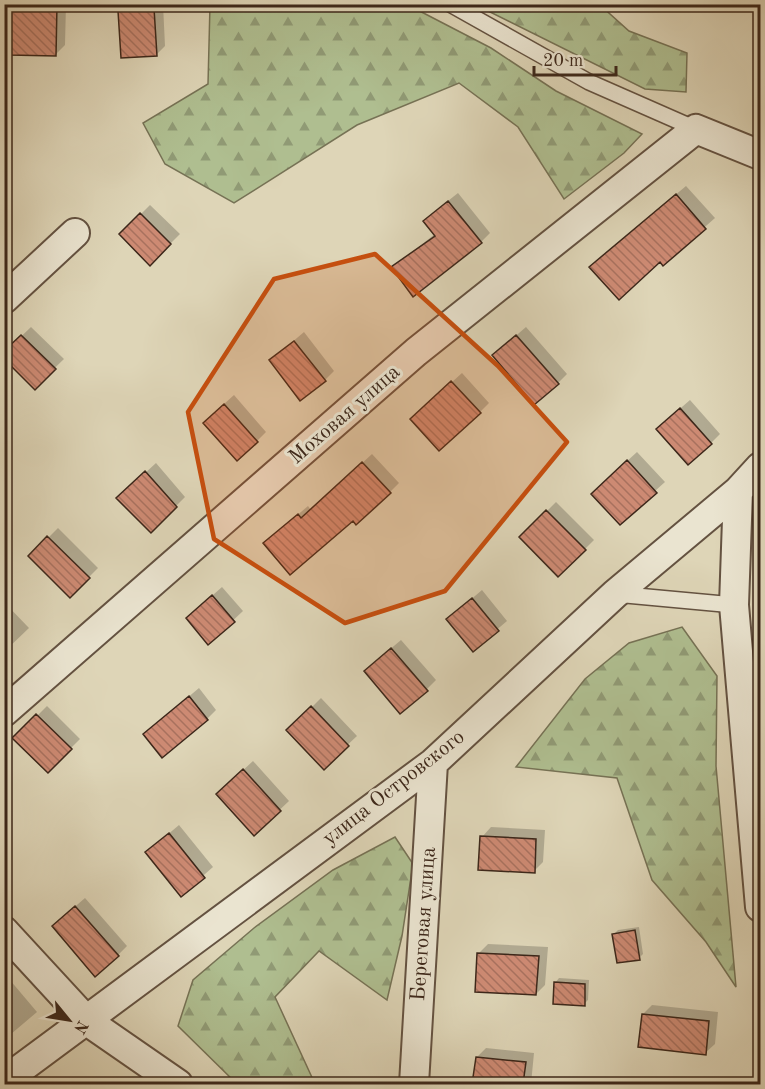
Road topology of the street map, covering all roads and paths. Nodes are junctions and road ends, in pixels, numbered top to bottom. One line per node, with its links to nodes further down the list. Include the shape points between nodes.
1 (450, 4): 2 (lane, via 589,82)
2 (696, 129): 3 (street); 10 (street, Моховая улица, via 416,352)
3 (760, 155)
4 (75, 233): 5 (street)
5 (4, 299)
6 (760, 467): 7 (street, улица Островского)
7 (738, 492): 8 (street, улица Островского); 9 (street)
8 (615, 594): 9 (lane); 11 (street, улица Островского)
9 (734, 605): 12 (street)
10 (4, 712)
11 (434, 763): 14 (street, улица Островского); 17 (street, Береговая улица)
12 (760, 907)
13 (4, 931): 14 (street)
14 (87, 1021): 15 (street, улица Островского); 16 (street)
15 (4, 1081)
16 (178, 1084)
17 (414, 1084)

